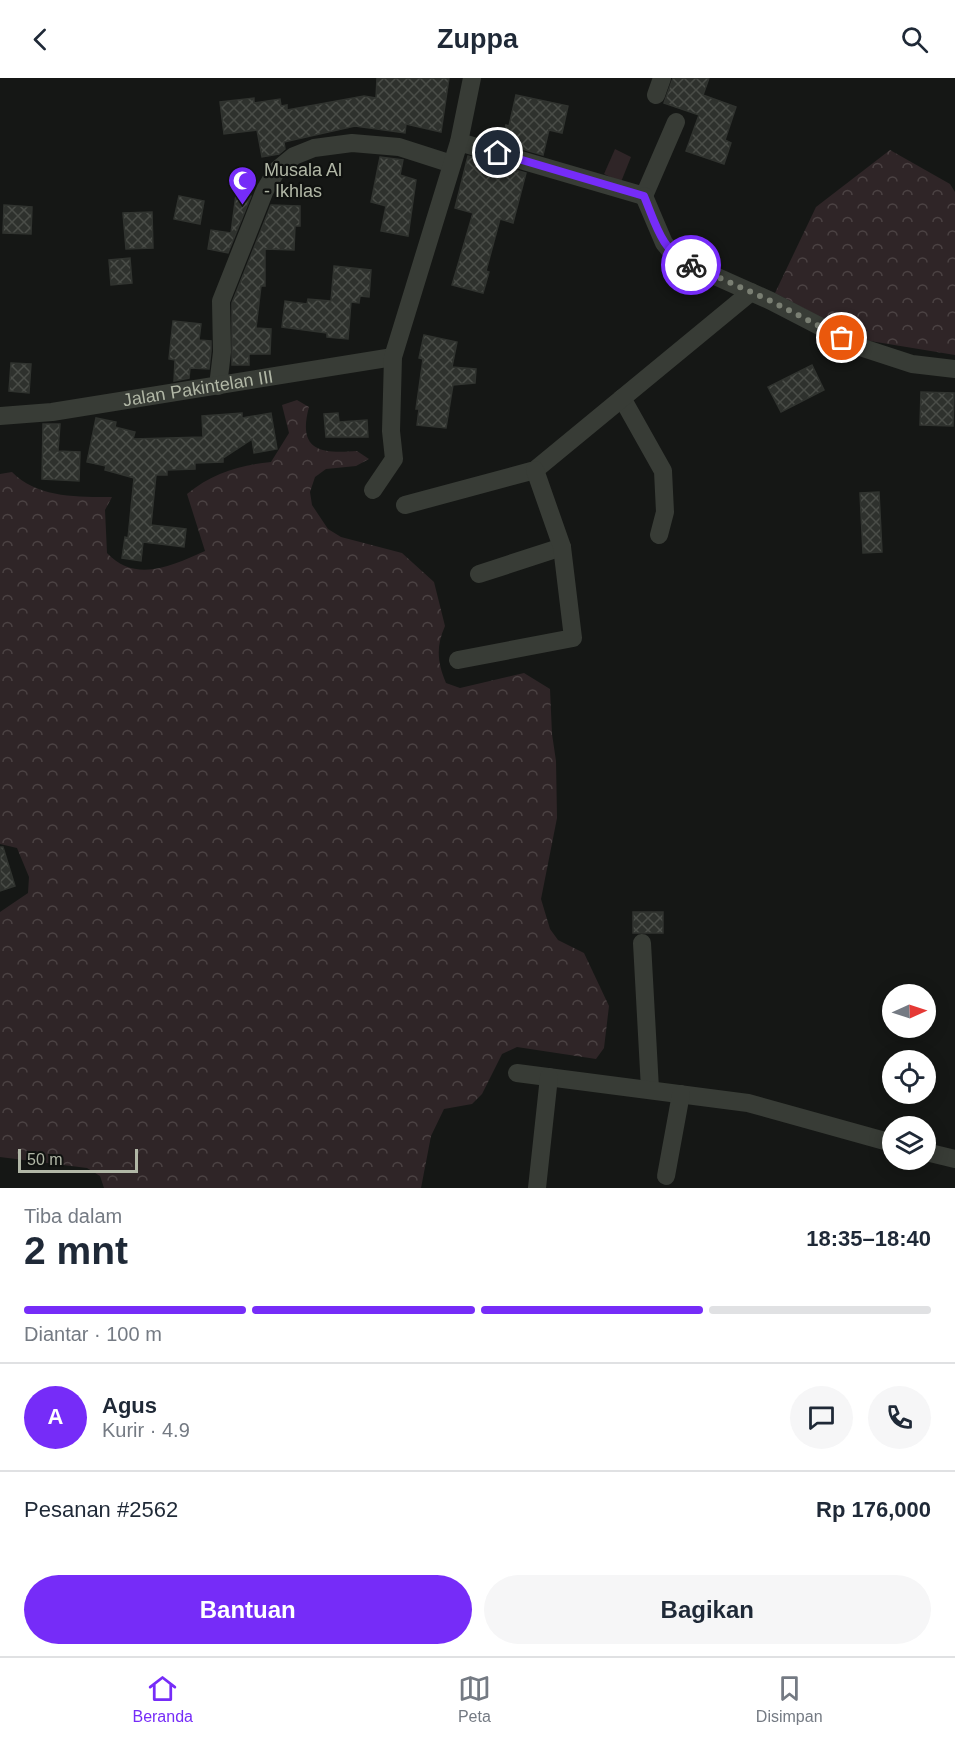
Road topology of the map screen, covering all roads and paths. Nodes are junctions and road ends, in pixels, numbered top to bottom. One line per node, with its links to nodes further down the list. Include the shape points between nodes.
1 (472, 78): 3 (street)
2 (676, 122): 5 (street)
3 (459, 142): 4 (street); 5 (street)
4 (452, 164): 7 (street); 9 (street, via 399,147 352,143 314,148 294,156 277,170 265,190 221,300)
5 (644, 196): 6 (street, via 664,243 677,259)
6 (751, 292): 8 (street, via 860,347 912,364); 10 (street)
7 (393, 357): 9 (street, Jalan Pakintelan III); 13 (street, via 394,459)
8 (955, 369)
9 (218, 386): 11 (street, Jalan Pakintelan III, via 52,412)
10 (622, 398): 12 (street); 15 (street, via 663,471 665,512)
11 (0, 416)
12 (535, 470): 14 (street); 16 (street)
13 (373, 490)
14 (405, 505)
15 (659, 535)
16 (562, 548): 17 (street); 18 (street, via 573,638)
17 (479, 574)
18 (458, 660)
19 (642, 943): 22 (street)
20 (517, 1074): 21 (street)
21 (549, 1077): 22 (street); 28 (street)
22 (650, 1089): 23 (street)
23 (681, 1094): 24 (street, via 748,1103); 27 (street)
24 (882, 1140)
25 (936, 1154): 26 (street)
26 (955, 1159)
27 (666, 1176)
28 (537, 1188)

